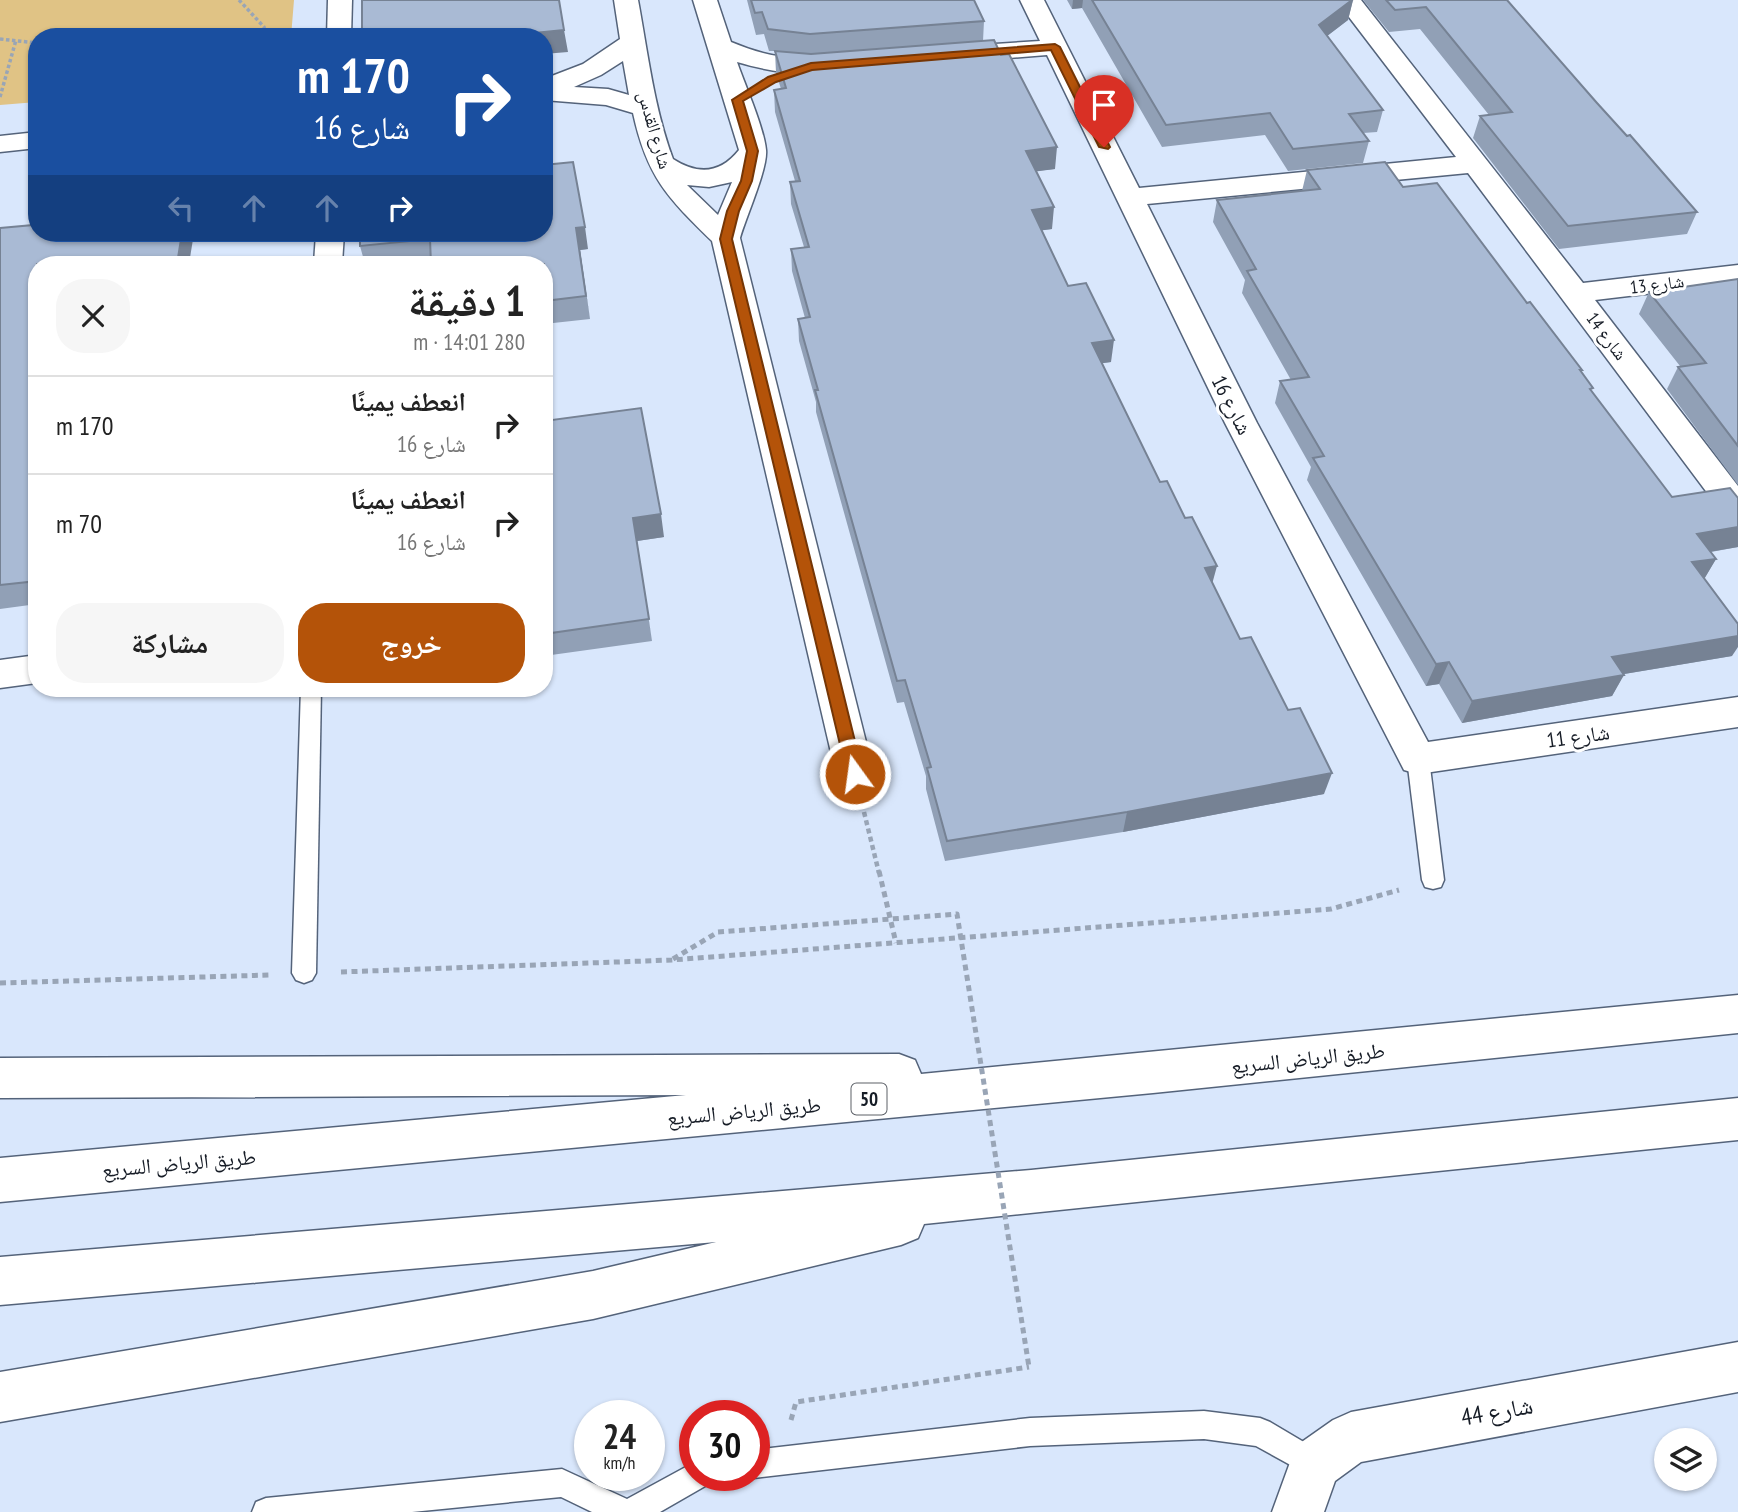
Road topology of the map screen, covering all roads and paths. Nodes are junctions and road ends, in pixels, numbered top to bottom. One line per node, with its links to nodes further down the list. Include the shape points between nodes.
1 (239, 0): 7 (path)
2 (341, 0): 8 (main road)
3 (1031, 0): 14 (main road, شارع 16)
4 (1348, 0): 27 (main road, شارع 14)
5 (705, 1): 13 (main road)
6 (629, 3): 11 (main road, شارع القدس)
7 (264, 28)
8 (339, 28)
9 (0, 39): 10 (path)
10 (16, 40): 12 (path); 20 (path)
11 (633, 41): 18 (main road, via 604,64); 22 (main road, شارع القدس)
12 (28, 42)
13 (720, 46): 17 (main road, via 765,63); 21 (main road)
14 (1055, 47): 15 (main road); 28 (main road, شارع 16)
15 (919, 58)
16 (852, 63): 17 (main road)
17 (811, 66): 21 (main road, via 772,79)
18 (553, 85)
19 (553, 93): 22 (main road, via 608,97)
20 (0, 97)
21 (737, 100): 25 (main road)
22 (647, 109): 26 (main road, شارع القدس)
23 (28, 141): 24 (main road)
24 (0, 144)
25 (753, 151): 26 (main road, via 737,171 707,178 674,173); 29 (main road)
26 (660, 162): 29 (main road, شارع القدس, via 673,186)
27 (1473, 164): 28 (main road); 31 (main road, شارع 14)
28 (1129, 197): 37 (main road, شارع 16, via 1241,423)
29 (726, 239): 38 (main road)
30 (1738, 274): 31 (main road, شارع 13)
31 (1575, 293): 32 (main road, شارع 14)
32 (1738, 510)
33 (28, 670): 34 (main road)
34 (0, 674)
35 (311, 697): 42 (lane)
36 (1738, 712): 37 (main road, شارع 11)
37 (1418, 759): 39 (lane)
38 (855, 774): 40 (path)
39 (1433, 880): 40 (path, via 1331,908)
40 (896, 944): 41 (path)
41 (672, 960): 42 (path); 53 (path, bridge, via 718,932 957,914 1029,1367)
42 (304, 974): 43 (path)
43 (0, 983)
44 (1738, 1014): 45 (main road, طريق الرياض السريع / 50)
45 (1153, 1073): 46 (main road); 48 (main road, طريق الرياض السريع / 50)
46 (0, 1078)
47 (1738, 1119): 49 (main road)
48 (0, 1180)
49 (1031, 1192): 50 (main road); 52 (main road, via 593,1295)
50 (0, 1282)
51 (1738, 1367): 55 (main road, شارع 44, via 1351,1438)
52 (0, 1397)
53 (796, 1402)
54 (770, 1462): 55 (lane, via 1030,1432 1205,1425 1260,1432)
55 (1314, 1464): 60 (main road)
56 (679, 1485): 59 (lane)
57 (266, 1512): 58 (lane, via 562,1483)
58 (624, 1512)
59 (632, 1512)
60 (1298, 1512)

